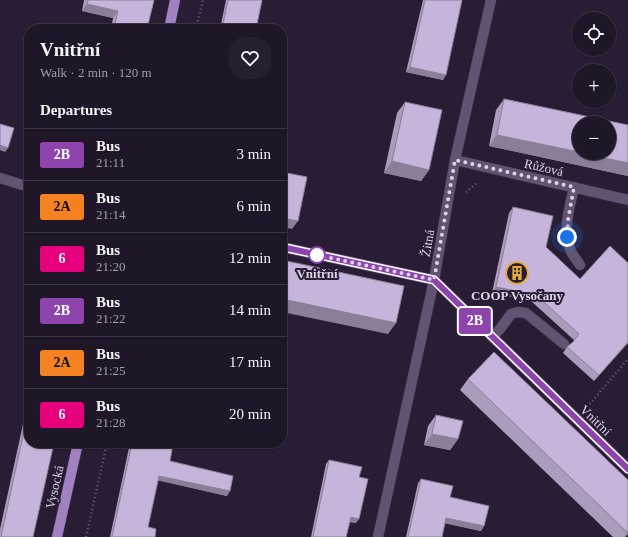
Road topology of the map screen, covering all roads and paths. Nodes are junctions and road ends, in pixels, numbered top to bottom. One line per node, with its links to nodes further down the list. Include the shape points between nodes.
1 (175, 0): 4 (main road)
2 (203, 0): 5 (path)
3 (491, 0): 6 (street, Žitná)
4 (170, 24)
5 (197, 24)
6 (455, 160): 7 (street, Růžová); 15 (street, Žitná)
7 (489, 168): 10 (street, Růžová); 11 (path, via 488,180 481,181)
8 (0, 178): 9 (street)
9 (24, 185)
10 (574, 187): 12 (street, Růžová); 14 (street, via 567,237 570,249)
11 (463, 195)
12 (628, 200)
13 (287, 248): 15 (street)
14 (580, 265)
15 (434, 280): 16 (street, Vnitřní); 25 (street, Žitná)
16 (492, 337): 17 (street, via 510,314 518,312 526,313); 19 (street, Vnitřní)
17 (564, 344)
18 (628, 359): 19 (path)
19 (576, 419): 22 (street, Vnitřní)
20 (77, 448): 23 (main road, Vysocká)
21 (106, 448): 24 (path)
22 (628, 469)
23 (57, 537)
24 (86, 537)
25 (378, 537)

